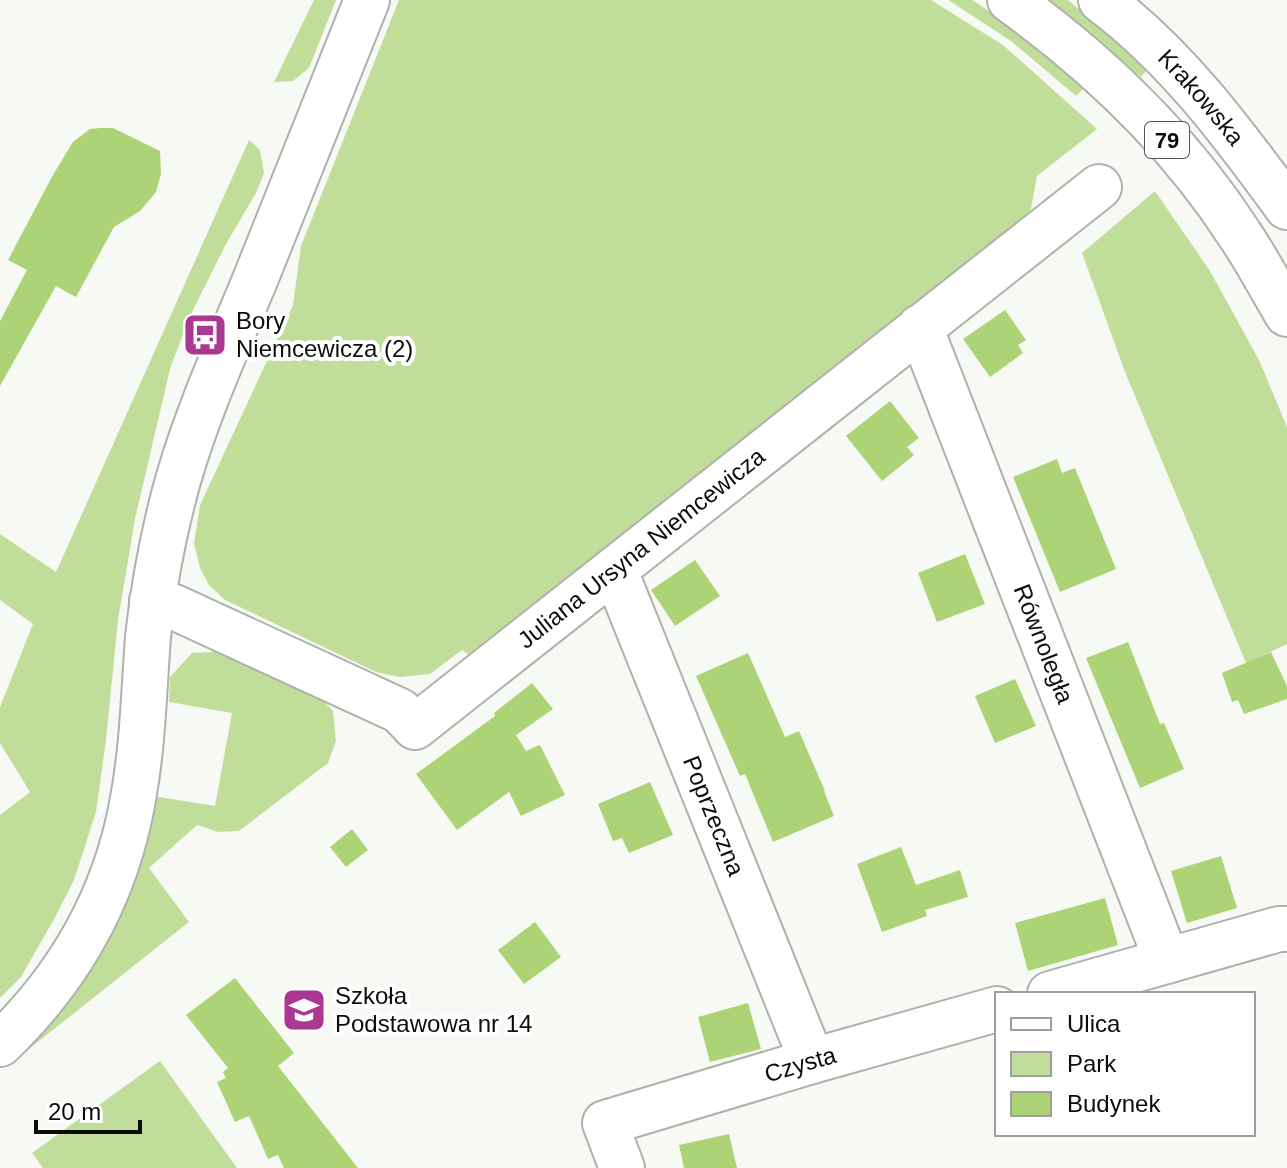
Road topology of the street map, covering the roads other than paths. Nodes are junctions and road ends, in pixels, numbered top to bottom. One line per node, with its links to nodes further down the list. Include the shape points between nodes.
1 (367, 0): 9 (street, via 186,455)
2 (1010, 0): 6 (street, 79, via 1102,73 1159,130 1239,233)
3 (1101, 0): 5 (street, Krakowska / 79, via 1188,81)
4 (1099, 187): 7 (street, Juliana Ursyna Niemcewicza)
5 (1287, 207)
6 (1287, 314)
7 (920, 327): 8 (street, Juliana Ursyna Niemcewicza); 11 (street, Równoległa)
8 (615, 571): 9 (street, Juliana Ursyna Niemcewicza, via 415,727 400,711); 15 (street, Poprzeczna)
9 (152, 601): 14 (street, via 134,795 117,863 77,951)
10 (1287, 929): 11 (street)
11 (1167, 961): 12 (street)
12 (1057, 992)
13 (995, 1010): 15 (street, Czysta)
14 (0, 1044)
15 (812, 1061): 16 (street, Czysta, via 605,1123)
16 (622, 1168)

